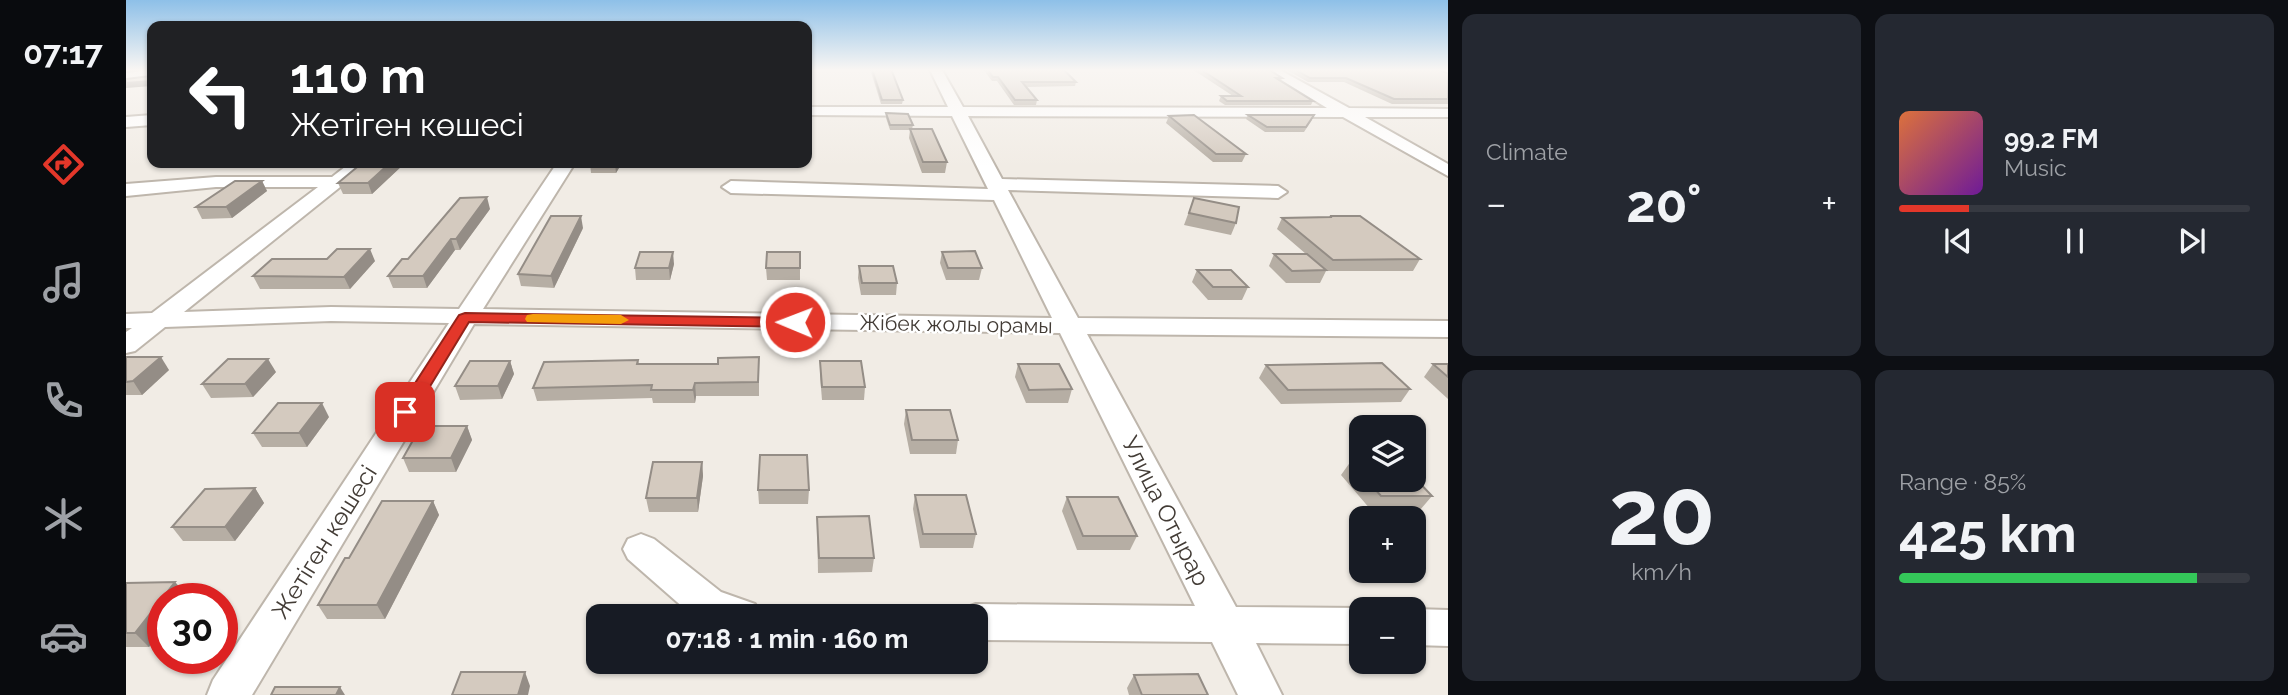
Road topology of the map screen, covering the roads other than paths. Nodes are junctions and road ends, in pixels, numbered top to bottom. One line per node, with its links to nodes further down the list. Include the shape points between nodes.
1 (953, 102): 4 (street, Улица Отырар)
2 (1327, 102): 6 (street)
3 (812, 111): 4 (lane)
4 (958, 112): 6 (lane); 14 (street, Улица Отырар)
5 (1448, 113): 6 (lane)
6 (1347, 114): 11 (street)
7 (147, 120): 8 (street)
8 (126, 121)
9 (354, 168): 12 (street)
10 (563, 168): 17 (street, Жетіген көшесі)
11 (1448, 171)
12 (336, 181): 15 (street, via 216,182); 18 (street)
13 (731, 187): 14 (street)
14 (998, 189): 16 (lane); 20 (street, Улица Отырар)
15 (126, 190)
16 (1278, 192)
17 (465, 318): 18 (street, Жібек жолы орамы, via 331,314); 20 (street, Жібек жолы орамы); 30 (street, Жетіген көшесі)
18 (159, 319): 19 (street, Жібек жолы орамы); 22 (street)
19 (126, 321)
20 (1071, 326): 21 (street, Жібек жолы орамы); 26 (street, Улица Отырар)
21 (1448, 329)
22 (126, 345)
23 (641, 549): 24 (lane)
24 (707, 604)
25 (988, 622): 26 (street)
26 (1224, 624): 27 (street); 31 (street, Улица Отырар)
27 (1349, 626)
28 (1426, 627): 29 (street)
29 (1448, 628)
30 (228, 695)
31 (1261, 695)

